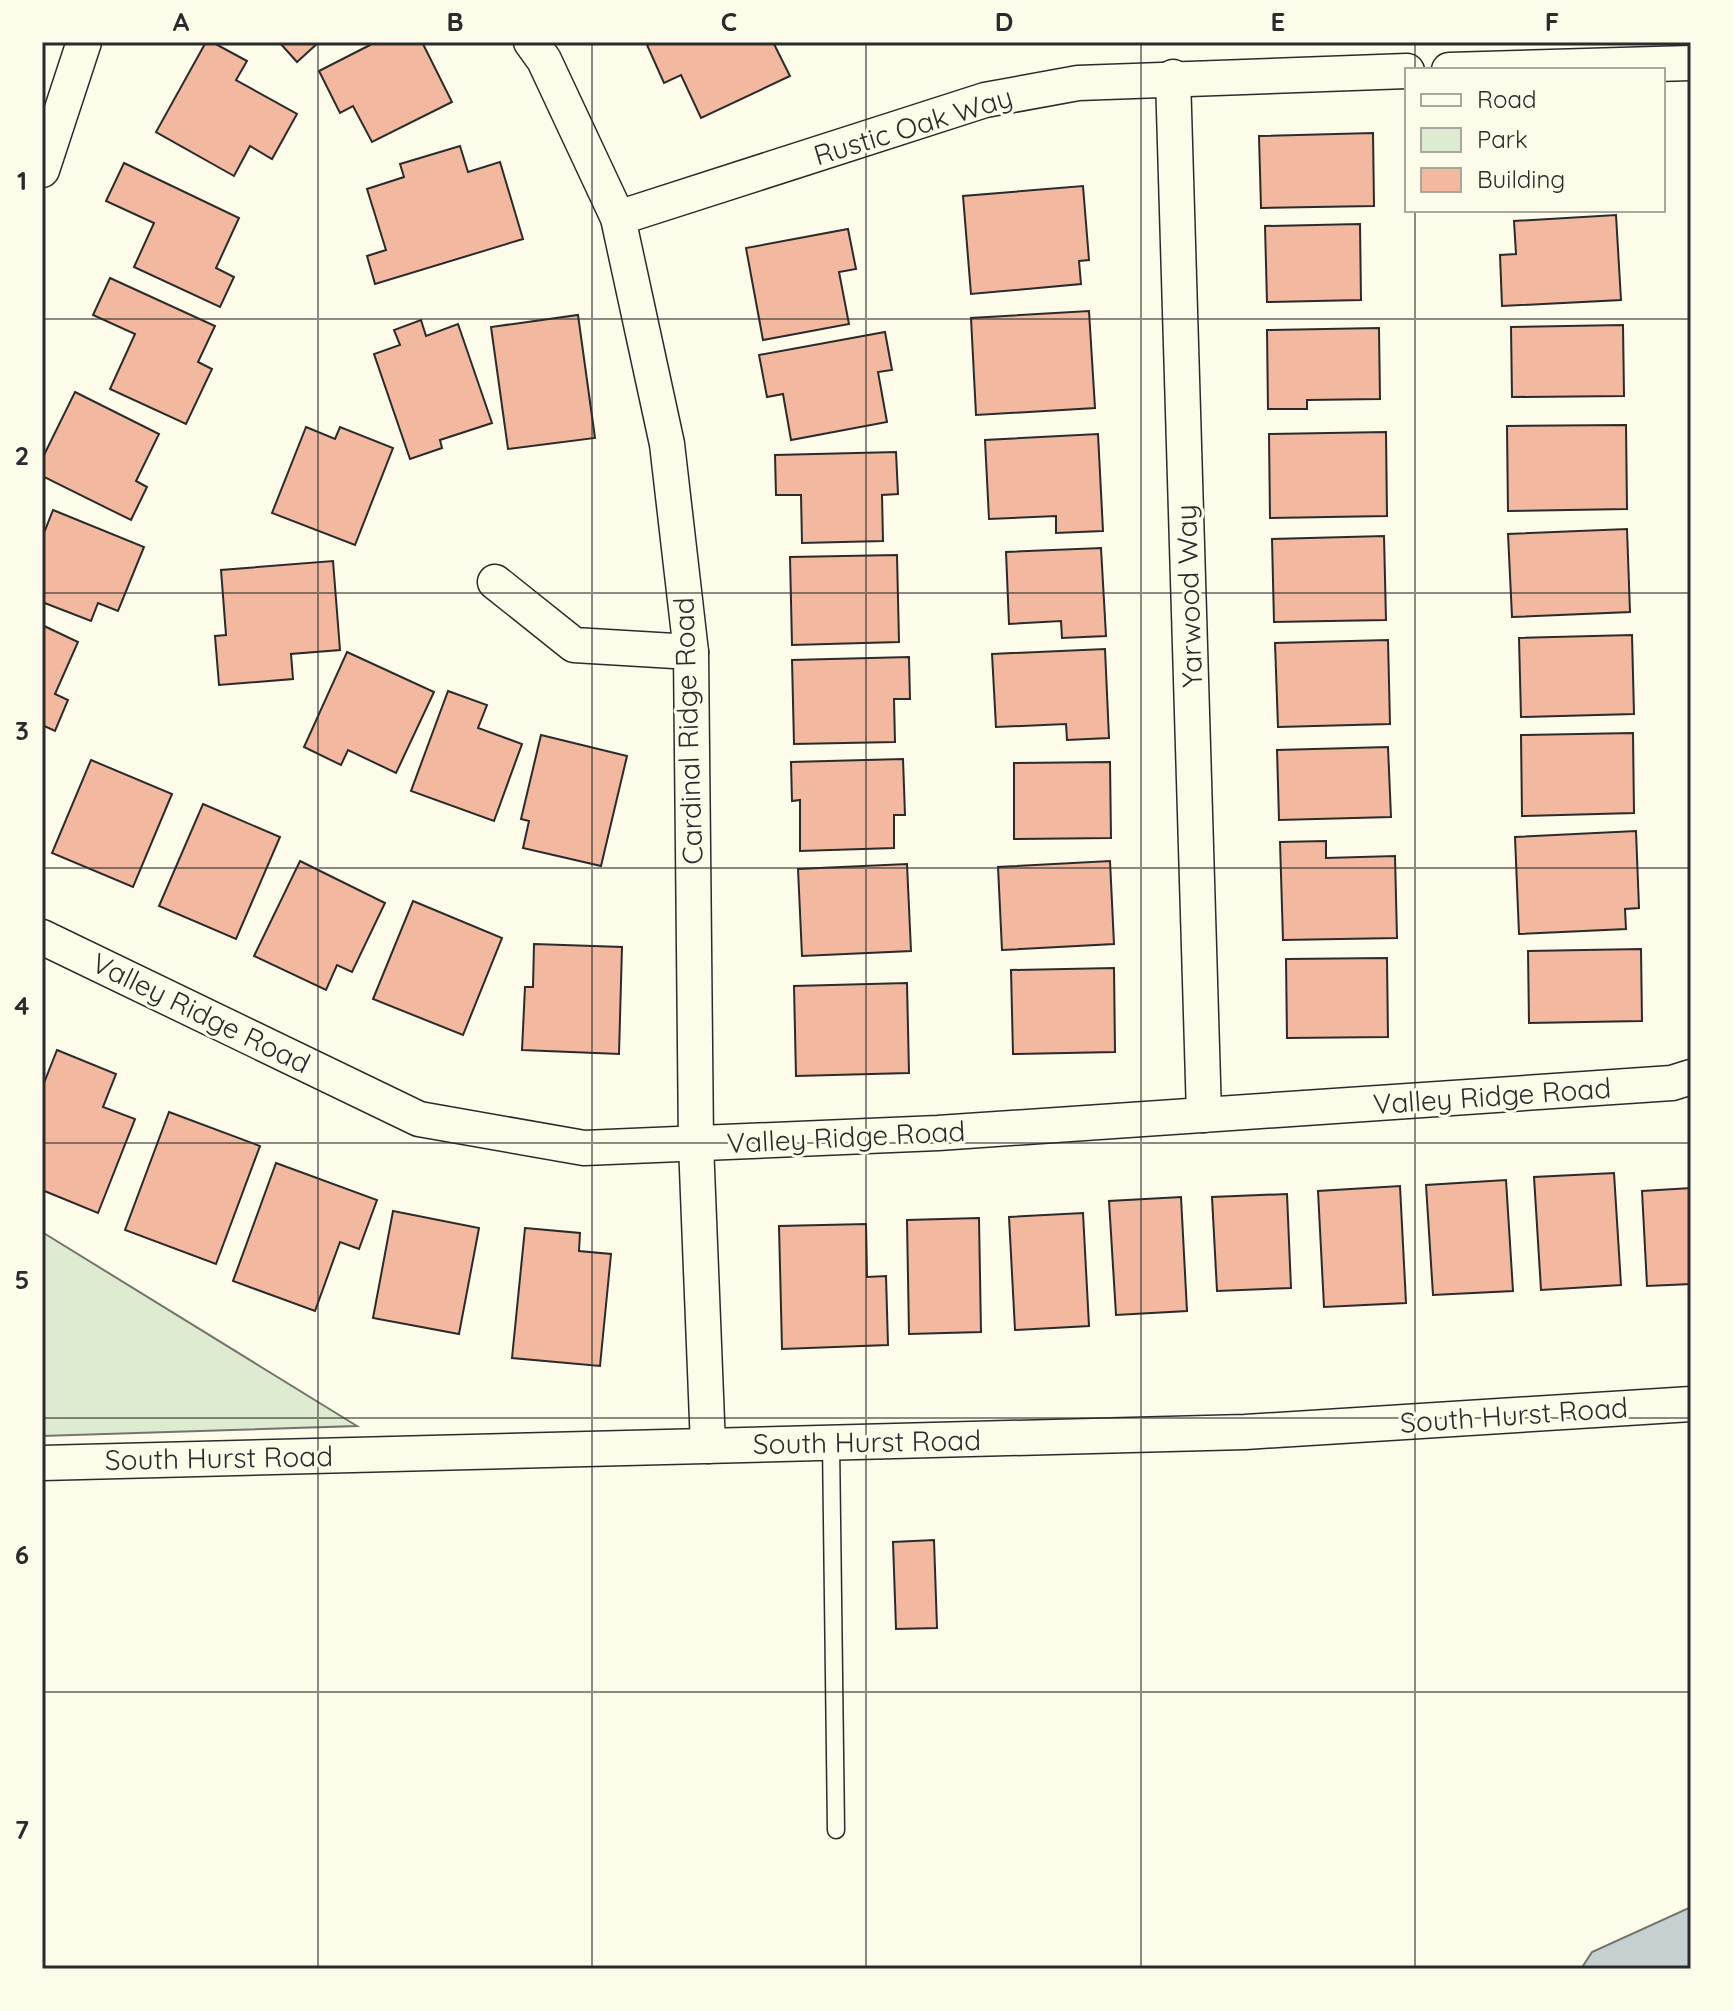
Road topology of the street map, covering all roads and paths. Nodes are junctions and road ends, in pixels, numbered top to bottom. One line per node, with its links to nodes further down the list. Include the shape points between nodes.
1 (84, 42): 7 (street)
2 (531, 42): 8 (street, Cardinal Ridge Road)
3 (1691, 63): 4 (street)
4 (1518, 68)
5 (1405, 71): 6 (street, Rustic Oak Way)
6 (1173, 77): 8 (street, Rustic Oak Way, via 1078,83 985,100); 13 (street, Yarwood Way)
7 (42, 170)
8 (618, 218): 10 (street, Cardinal Ridge Road, via 667,444)
9 (495, 582): 10 (street, via 574,645)
10 (691, 652): 14 (street, Cardinal Ridge Road)
11 (42, 937): 14 (street, Valley Ridge Road, via 419,1119 584,1148)
12 (1691, 1077): 13 (street, Valley Ridge Road, via 1672,1083)
13 (1204, 1115): 14 (street, Valley Ridge Road)
14 (696, 1144): 17 (street, Cardinal Ridge Road)
15 (1691, 1404): 16 (street, South Hurst Road, via 1245,1432)
16 (831, 1443): 17 (street, South Hurst Road); 19 (lane)
17 (708, 1446): 18 (street, South Hurst Road)
18 (42, 1463)
19 (836, 1830)

